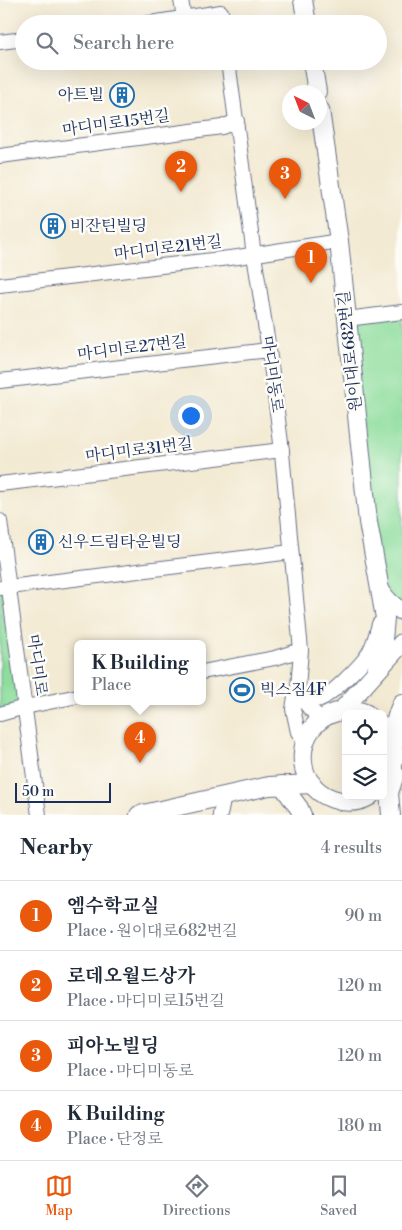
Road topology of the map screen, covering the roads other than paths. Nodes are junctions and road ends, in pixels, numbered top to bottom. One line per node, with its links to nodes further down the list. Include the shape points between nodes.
1 (181, 0): 3 (street)
2 (304, 0): 6 (street)
3 (184, 15)
4 (203, 15): 5 (street, via 222,12)
5 (222, 15)
6 (306, 15)
7 (15, 40): 8 (street)
8 (0, 42)
9 (229, 70): 12 (street, 마디미동로)
10 (313, 70): 11 (street)
11 (316, 85)
12 (236, 121): 14 (street, 마디미로15번길, via 222,127); 16 (street, 마디미동로)
13 (323, 130): 15 (street, 원이대로682번길)
14 (0, 156)
15 (339, 241): 16 (street, 마디미로21번길); 19 (street, 원이대로682번길)
16 (254, 255): 17 (street, 마디미로21번길); 20 (street, 마디미동로)
17 (0, 286)
18 (402, 312): 19 (street)
19 (347, 319): 27 (street, 원이대로682번길, via 368,522)
20 (269, 350): 21 (street, 마디미로27번길); 22 (street, 마디미동로)
21 (0, 381)
22 (282, 450): 23 (street, 마디미로31번길); 25 (street, 마디미동로)
23 (0, 484)
24 (0, 520): 26 (street, 마디미로)
25 (291, 552): 26 (street); 30 (street, 마디미동로)
26 (4, 588): 37 (street, 마디미로)
27 (382, 597): 28 (street); 32 (street, 원이대로682번길, via 385,618); 33 (street, via 377,634 367,656 328,695 315,700)
28 (402, 611)
29 (402, 643): 32 (street)
30 (301, 650): 31 (street); 33 (street, 마디미동로)
31 (206, 671)
32 (376, 672): 38 (street)
33 (300, 692): 41 (street, via 304,702); 43 (street, 마디미동로, via 294,697 294,709 298,732)
34 (402, 692): 39 (street)
35 (74, 697): 37 (street)
36 (402, 703): 42 (street, via 395,722)
37 (25, 706): 40 (street); 51 (street, 마디미로)
38 (342, 710): 41 (street)
39 (387, 711)
40 (0, 714)
41 (321, 719): 43 (street)
42 (395, 737): 45 (street)
43 (305, 741): 44 (street)
44 (303, 761): 47 (street); 48 (street, via 307,776)
45 (397, 768): 46 (street); 56 (street, via 389,793)
46 (387, 780)
47 (275, 786): 48 (street); 49 (street); 54 (street, via 299,808)
48 (315, 787): 50 (street, via 328,797 341,801); 55 (street)
49 (224, 796): 52 (street); 53 (street)
50 (368, 803)
51 (39, 815)
52 (139, 815)
53 (220, 815)
54 (302, 815)
55 (310, 815)
56 (391, 815)

